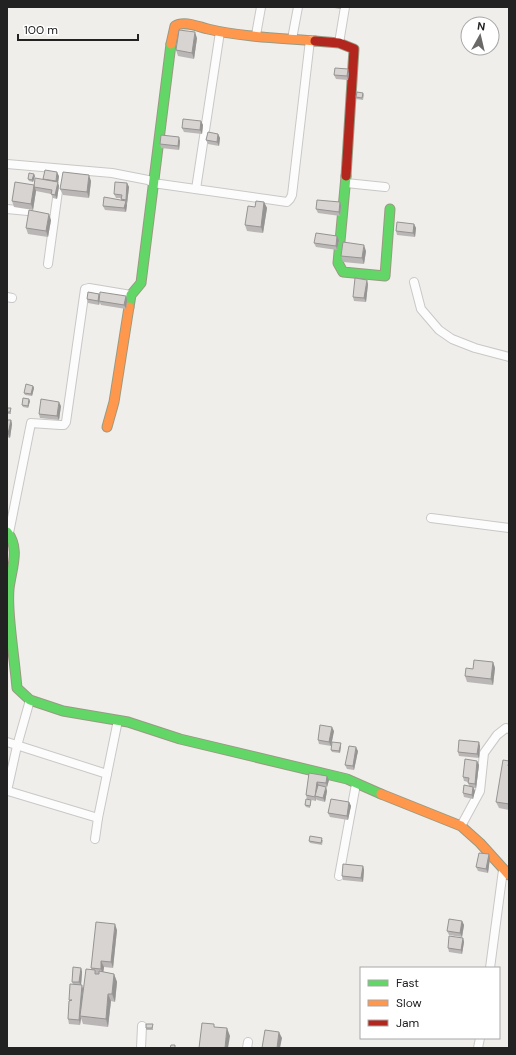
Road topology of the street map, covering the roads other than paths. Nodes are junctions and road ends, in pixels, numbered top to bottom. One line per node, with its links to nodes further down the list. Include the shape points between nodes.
1 (261, 7): 5 (street)
2 (298, 7): 6 (street)
3 (345, 7): 8 (street)
4 (220, 32): 5 (street); 11 (street, via 186,24 175,26); 14 (street)
5 (256, 35): 6 (street)
6 (292, 39): 7 (street)
7 (310, 40): 8 (street); 14 (street, via 290,199 287,202)
8 (339, 43): 12 (street, via 354,49)
9 (7, 164): 10 (street)
10 (62, 169): 11 (street, via 112,173); 18 (street)
11 (153, 183): 14 (street); 20 (street, via 141,283)
12 (346, 183): 13 (street); 16 (street, via 338,263 343,272 385,276)
13 (385, 187)
14 (196, 189)
15 (7, 209): 17 (street)
16 (390, 209)
17 (28, 211)
18 (48, 264)
19 (414, 282): 21 (street, via 421,309 439,330 452,339 475,348)
20 (131, 295): 22 (street, via 114,402); 25 (street, via 86,289 66,422 64,425 32,423)
21 (509, 357)
22 (107, 427)
23 (431, 518): 24 (street)
24 (509, 528)
25 (8, 533): 26 (street, via 13,544 14,564 8,609 17,688)
26 (30, 700): 27 (street, via 63,711); 30 (street)
27 (118, 720): 31 (street); 32 (street, via 180,739 347,779)
28 (509, 729): 35 (street, via 506,728 497,735 484,753 480,791)
29 (7, 742): 30 (street)
30 (17, 746): 31 (street); 33 (street)
31 (107, 774): 34 (street)
32 (356, 784): 35 (street); 38 (street)
33 (7, 791): 34 (street)
34 (98, 818): 36 (street)
35 (461, 826): 37 (street)
36 (95, 839)
37 (506, 873): 39 (street)
38 (339, 876)
39 (490, 967)
40 (142, 1026): 41 (street)
41 (141, 1048)

